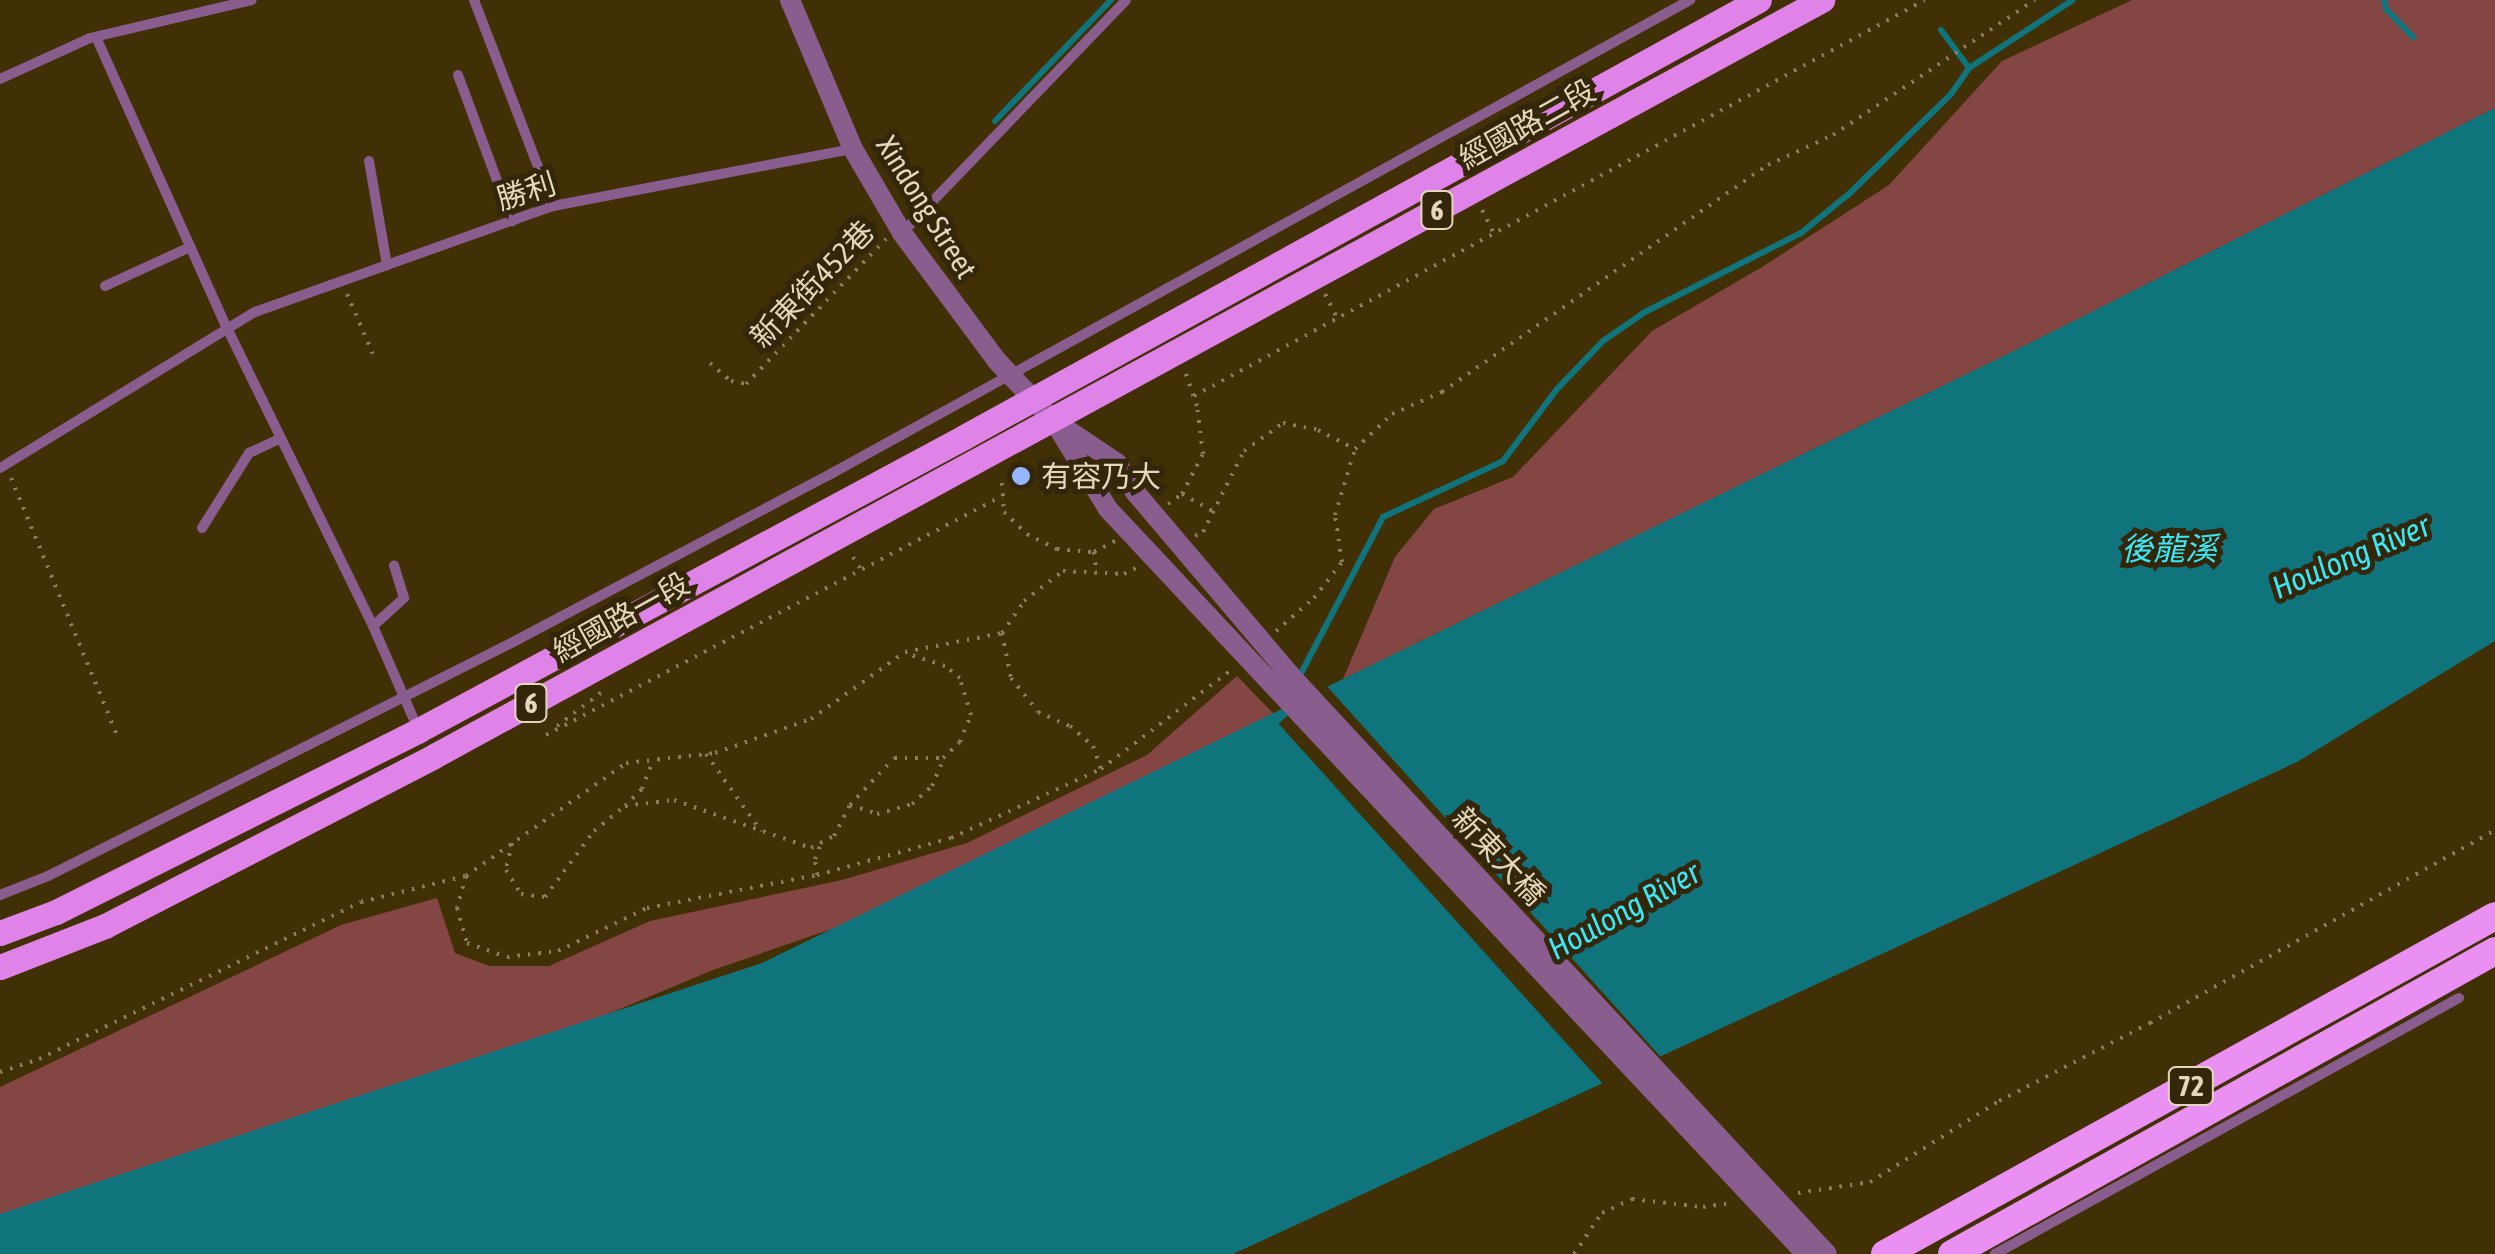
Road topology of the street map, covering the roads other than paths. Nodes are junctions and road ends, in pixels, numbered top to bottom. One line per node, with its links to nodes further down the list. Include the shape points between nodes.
1 (252, 0): 8 (lane)
2 (474, 0): 13 (lane)
3 (790, 0): 11 (street, Xindong Street)
4 (1126, 0): 15 (lane)
5 (1690, 0): 20 (lane)
6 (1760, 0): 21 (main road, 經國路二段 / 6)
7 (1822, 0): 22 (main road, 經國路二段 / 6)
8 (96, 36): 10 (lane); 16 (lane)
9 (458, 75): 14 (lane)
10 (0, 78)
11 (854, 149): 13 (lane, 勝利); 15 (street, Xindong Street)
12 (369, 161): 17 (lane)
13 (552, 206): 14 (lane, 勝利)
14 (512, 221): 17 (lane, 勝利)
15 (900, 230): 20 (street, Xindong Street)
16 (190, 247): 18 (lane); 19 (lane)
17 (386, 265): 19 (lane, 勝利)
18 (105, 286)
19 (227, 328): 23 (lane); 24 (lane, 勝利)
20 (1010, 374): 21 (street, Xindong Street); 28 (lane)
21 (1031, 398): 22 (street, Xindong Street); 29 (main road, 經國路一段 / 6)
22 (1054, 420): 34 (main road, 經國路一段 / 6, via 434,756 105,926); 36 (street, 新東大橋, bridge, via 1108,508); 37 (street, 新東大橋, bridge, via 1118,463 1135,492 1291,676)
23 (281, 438): 25 (lane, via 249,453); 27 (lane)
24 (0, 466)
25 (202, 528)
26 (394, 566): 27 (lane, via 404,598)
27 (374, 626): 28 (lane)
28 (403, 699): 29 (lane); 30 (lane)
29 (418, 730): 32 (main road, 經國路一段 / 6, via 56,912)
30 (0, 895)
31 (2495, 916): 38 (highway, 72)
32 (0, 933)
33 (2495, 951): 39 (highway, 72)
34 (0, 967)
35 (2459, 998): 40 (lane)
36 (1806, 1254)
37 (1827, 1254)
38 (1885, 1254)
39 (1952, 1254)
40 (1996, 1254)

